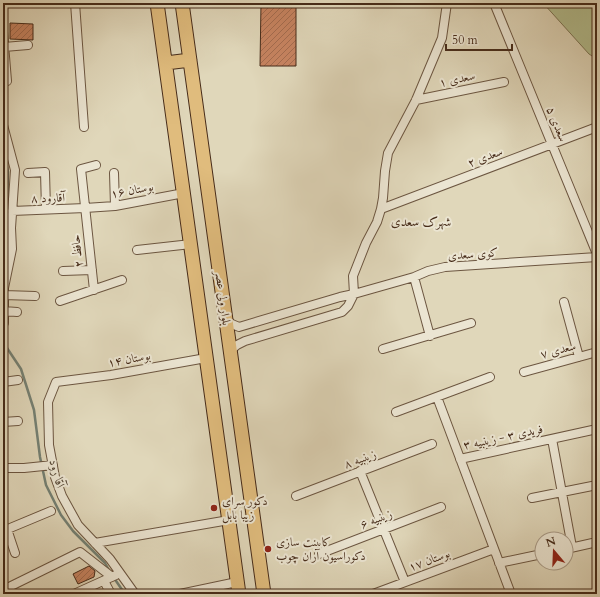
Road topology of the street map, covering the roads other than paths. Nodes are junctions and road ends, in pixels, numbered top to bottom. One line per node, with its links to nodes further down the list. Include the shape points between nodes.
1 (75, 3): 15 (street)
2 (157, 3): 10 (main road, بلوار ولی عصر)
3 (182, 3): 9 (main road, بلوار ولی عصر)
4 (447, 3): 13 (street, via 442,38)
5 (494, 3): 17 (street, سعدی ۵)
6 (3, 32): 8 (street)
7 (28, 45): 8 (street)
8 (4, 47): 11 (street)
9 (190, 60): 10 (main road); 42 (main road, بلوار ولی عصر)
10 (166, 63): 21 (main road, بلوار ولی عصر)
11 (6, 81)
12 (504, 82): 13 (street, سعدی ۱)
13 (416, 100): 25 (street, via 388,153)
14 (3, 125): 26 (street, via 16,170)
15 (84, 127)
16 (597, 127): 17 (street, سعدی ۲)
17 (552, 144): 25 (street, سعدی ۲); 29 (street, سعدی ۵)
18 (96, 165): 23 (street, حافظ ۲, via 81,169)
19 (28, 173): 24 (street, via 45,172)
20 (114, 173): 22 (street)
21 (184, 193): 22 (street, بوستان ۱۶); 27 (main road, بلوار ولی عصر)
22 (115, 206): 23 (street, بوستان ۱۶)
23 (85, 208): 24 (street, آقارود ۸); 30 (street, حافظ ۲)
24 (46, 209): 26 (street, آقارود ۸)
25 (381, 209): 35 (street, via 353,276)
26 (12, 211): 36 (street, via 12,249)
27 (191, 244): 28 (street); 50 (main road, بلوار ولی عصر)
28 (137, 250)
29 (597, 256): 32 (street, کوی سعدی, via 445,267)
30 (92, 270): 31 (street); 34 (street, حافظ ۲)
31 (63, 271)
32 (414, 277): 35 (street, کوی سعدی); 45 (street)
33 (122, 280): 34 (street)
34 (94, 290): 38 (street)
35 (354, 294): 42 (street, کوی سعدی, via 240,327); 47 (street, via 342,312 245,341)
36 (4, 295): 37 (street); 40 (street)
37 (35, 296)
38 (60, 301)
39 (564, 302): 49 (street)
40 (4, 311): 41 (street); 43 (street)
41 (17, 312)
42 (226, 319): 47 (main road, بلوار ولی عصر)
43 (4, 323)
44 (471, 323): 45 (street)
45 (430, 336): 46 (street)
46 (384, 349)
47 (230, 351): 93 (main road, بلوار ولی عصر)
48 (597, 352): 49 (street, سعدی ۷)
49 (579, 357): 51 (street, سعدی ۷)
50 (206, 358): 63 (street, بوستان ۱۴, via 56,382 48,402 49,445); 72 (main road, بلوار ولی عصر)
51 (524, 372)
52 (490, 377): 55 (street)
53 (18, 380): 54 (street)
54 (3, 382)
55 (437, 397): 56 (street); 62 (street)
56 (396, 412)
57 (18, 421): 58 (street)
58 (3, 422)
59 (597, 429): 60 (street, فریدی ۳ - زینبیه ۳)
60 (552, 439): 62 (street, فریدی ۳ - زینبیه ۳); 67 (street)
61 (432, 444): 65 (street, زینبیه ۸)
62 (460, 458): 79 (street)
63 (53, 465): 64 (street); 77 (street, via 62,496 78,525)
64 (3, 468)
65 (360, 471): 68 (street, زینبیه ۸); 73 (street)
66 (597, 485): 67 (street)
67 (561, 492): 69 (street); 75 (street)
68 (296, 496)
69 (532, 498)
70 (440, 507): 73 (street, زینبیه ۶)
71 (51, 511): 74 (street)
72 (229, 520): 77 (street); 87 (main road, بلوار ولی عصر)
73 (384, 529): 81 (street, زینبیه ۶); 86 (street)
74 (5, 530): 80 (street)
75 (567, 531)
76 (597, 542): 78 (street)
77 (95, 543): 84 (street)
78 (574, 547)
79 (494, 549): 83 (street); 86 (street, بوستان ۱۷)
80 (15, 553)
81 (319, 554)
82 (534, 556): 83 (street)
83 (499, 563): 95 (street)
84 (120, 573): 85 (street); 91 (street)
85 (108, 579): 88 (street, via 80,552); 89 (street); 90 (street)
86 (405, 582): 94 (street, بوستان ۱۷)
87 (238, 588): 92 (street)
88 (3, 590)
89 (74, 594)
90 (111, 594)
91 (135, 594)
92 (180, 594)
93 (264, 594)
94 (373, 594)
95 (510, 594)

